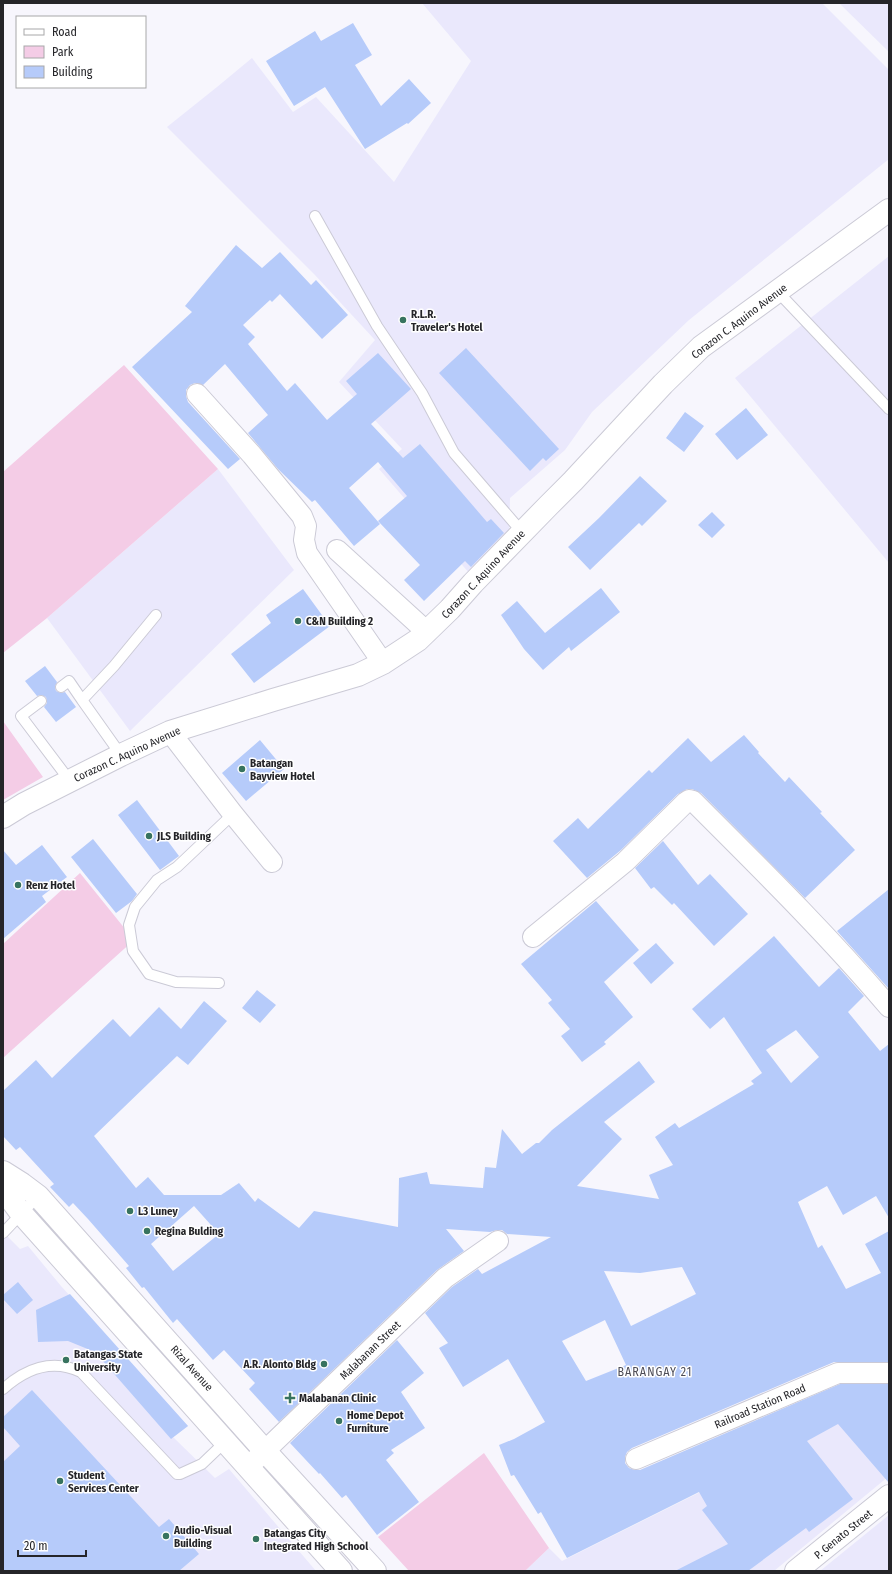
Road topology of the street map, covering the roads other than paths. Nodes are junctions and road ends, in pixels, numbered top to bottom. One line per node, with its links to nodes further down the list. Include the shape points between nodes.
1 (889, 210): 3 (main road, Corazon C. Aquino Avenue)
2 (315, 216): 6 (lane, via 377,326 422,393 454,453)
3 (777, 292): 5 (lane); 6 (main road, Corazon C. Aquino Avenue, via 701,347)
4 (197, 394): 10 (street, via 302,516 306,526 304,540 307,553)
5 (889, 409)
6 (522, 532): 9 (main road, Corazon C. Aquino Avenue)
7 (337, 550): 9 (street)
8 (156, 615): 12 (lane)
9 (427, 632): 10 (main road, Corazon C. Aquino Avenue)
10 (383, 663): 14 (main road, Corazon C. Aquino Avenue, via 358,675)
11 (61, 687): 12 (lane, via 69,681)
12 (82, 700): 15 (lane)
13 (40, 701): 16 (lane, via 21,716)
14 (170, 732): 15 (main road, Corazon C. Aquino Avenue); 17 (street)
15 (121, 755): 16 (main road, Corazon C. Aquino Avenue)
16 (70, 781): 18 (main road, Corazon C. Aquino Avenue)
17 (233, 814): 19 (street); 21 (lane, via 178,867 157,880 135,907 129,925 133,951 149,974 176,982)
18 (3, 817)
19 (272, 862)
20 (533, 937): 22 (street, via 625,862 689,800 693,801 779,887)
21 (218, 983)
22 (889, 1007)
23 (3, 1172): 25 (main road, Rizal Avenue)
24 (3, 1189): 26 (main road)
25 (38, 1196): 26 (lane); 32 (main road, Rizal Avenue)
26 (21, 1213): 27 (lane); 31 (main road)
27 (3, 1233)
28 (498, 1241): 32 (street, Malabanan Street, via 445,1278)
29 (889, 1373): 33 (street, Railroad Station Road, via 838,1373)
30 (5, 1382): 31 (lane, via 38,1367 52,1365 65,1366 81,1372 177,1474 202,1464)
31 (225, 1442): 34 (main road)
32 (265, 1451): 34 (street, Malabanan Street); 37 (main road, Rizal Avenue)
33 (636, 1459)
34 (248, 1467): 36 (main road)
35 (889, 1496): 38 (main road, P. Genato Street)
36 (341, 1571)
37 (375, 1571)
38 (796, 1571)

